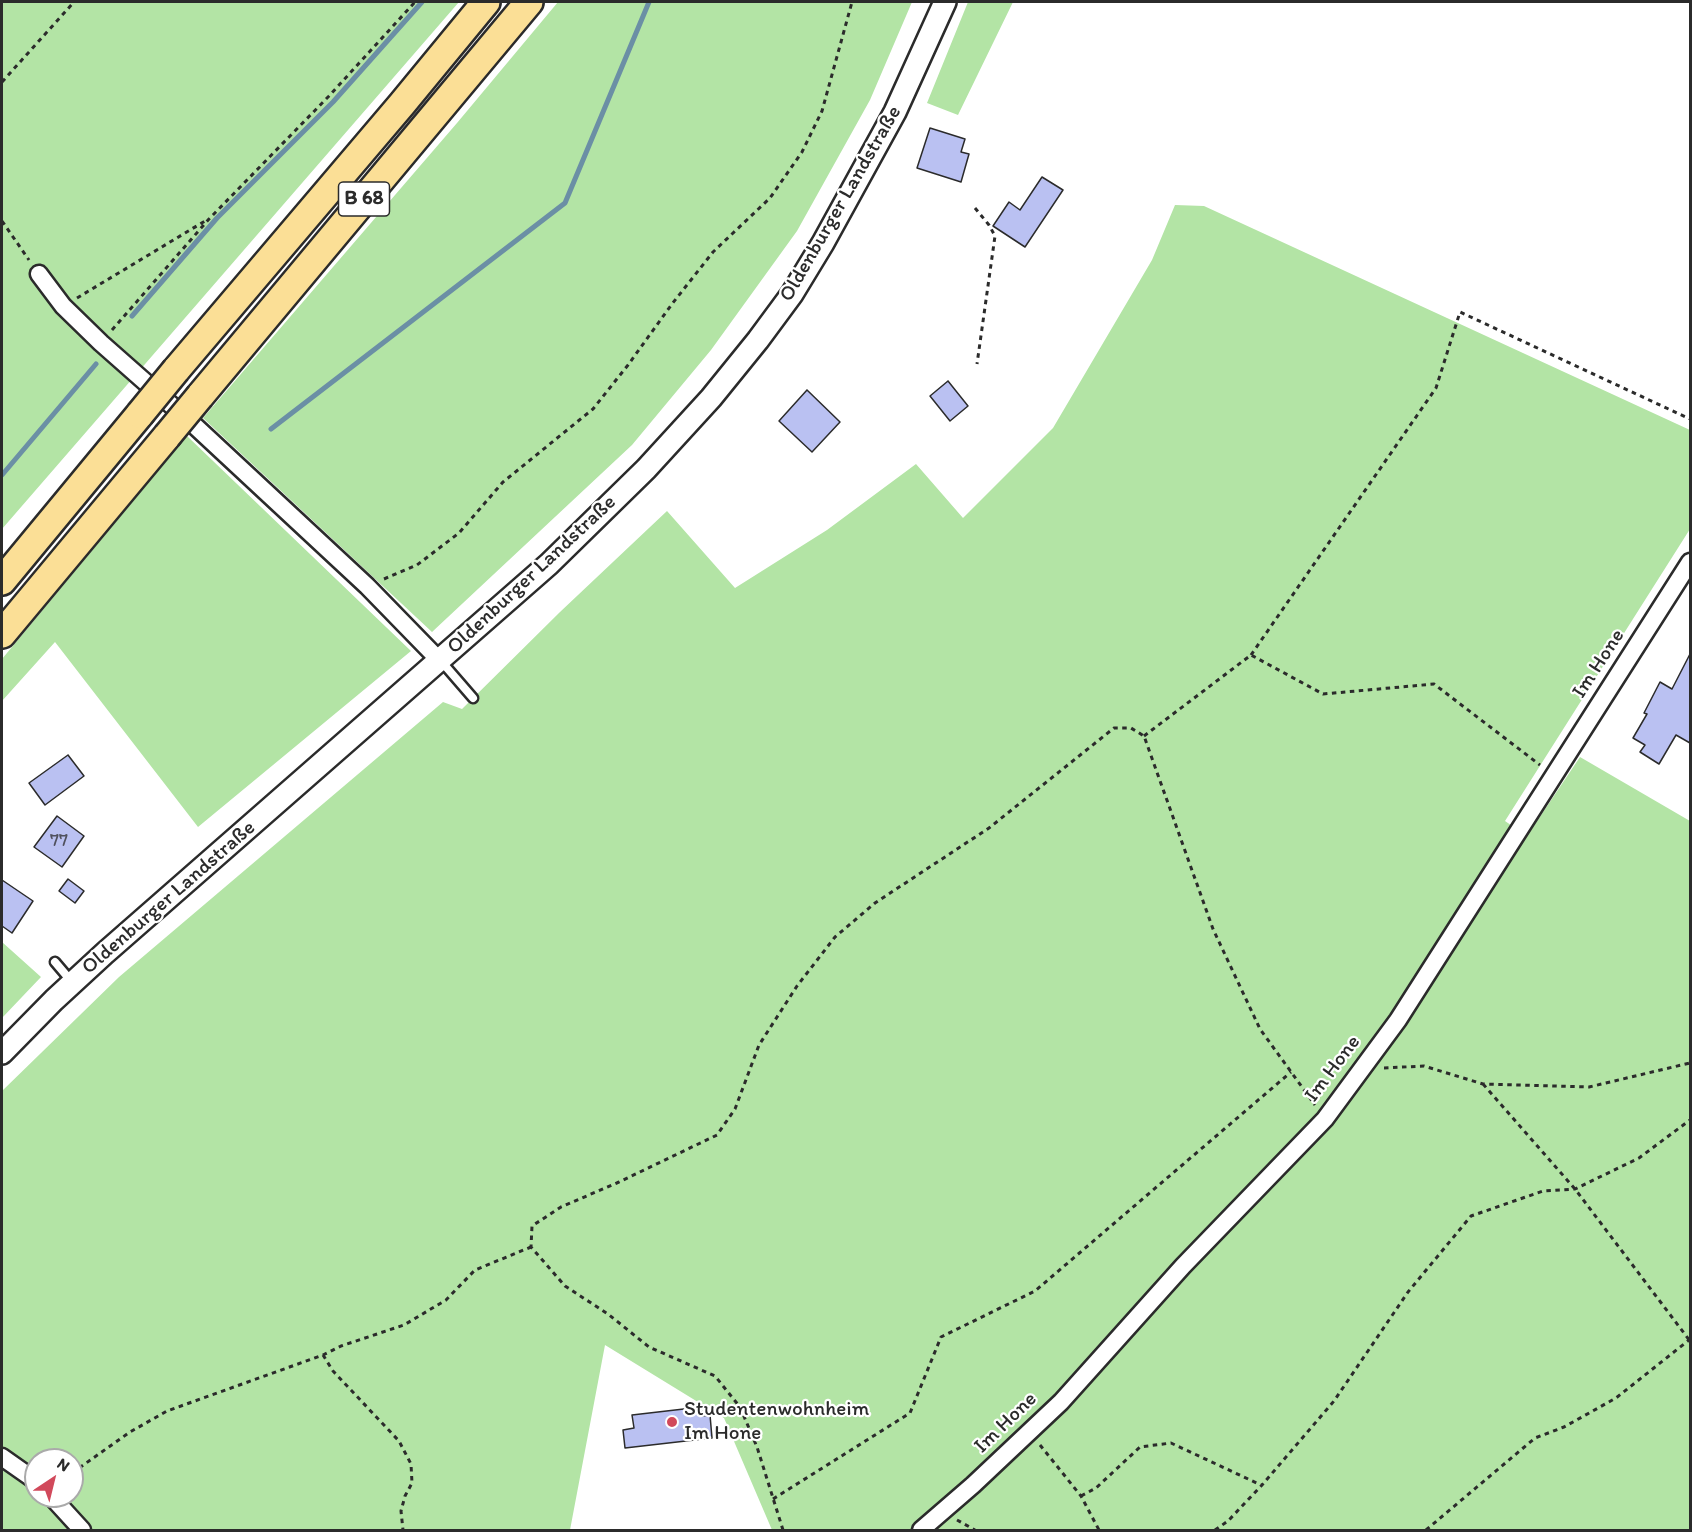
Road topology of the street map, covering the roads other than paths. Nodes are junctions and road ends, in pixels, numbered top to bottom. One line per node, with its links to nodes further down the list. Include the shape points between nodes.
1 (486, 2): 6 (highway, B 68, bridge)
2 (529, 2): 7 (highway, B 68, bridge)
3 (945, 2): 8 (street, Oldenburger Landstraße, via 895,112 823,243 758,340 646,469 549,564)
4 (39, 274): 8 (street, via 63,306 101,343 367,586)
5 (1690, 562): 17 (street, Im Hone, via 1398,1020 1324,1119 1183,1266 1061,1402)
6 (2, 581)
7 (2, 634)
8 (440, 661): 9 (lane); 11 (street, Oldenburger Landstraße)
9 (473, 698)
10 (55, 962): 11 (lane)
11 (72, 983): 12 (street, Oldenburger Landstraße)
12 (2, 1053)
13 (2, 1457): 14 (street)
14 (24, 1473)
15 (62, 1508): 16 (street)
16 (82, 1530)
17 (921, 1530)

